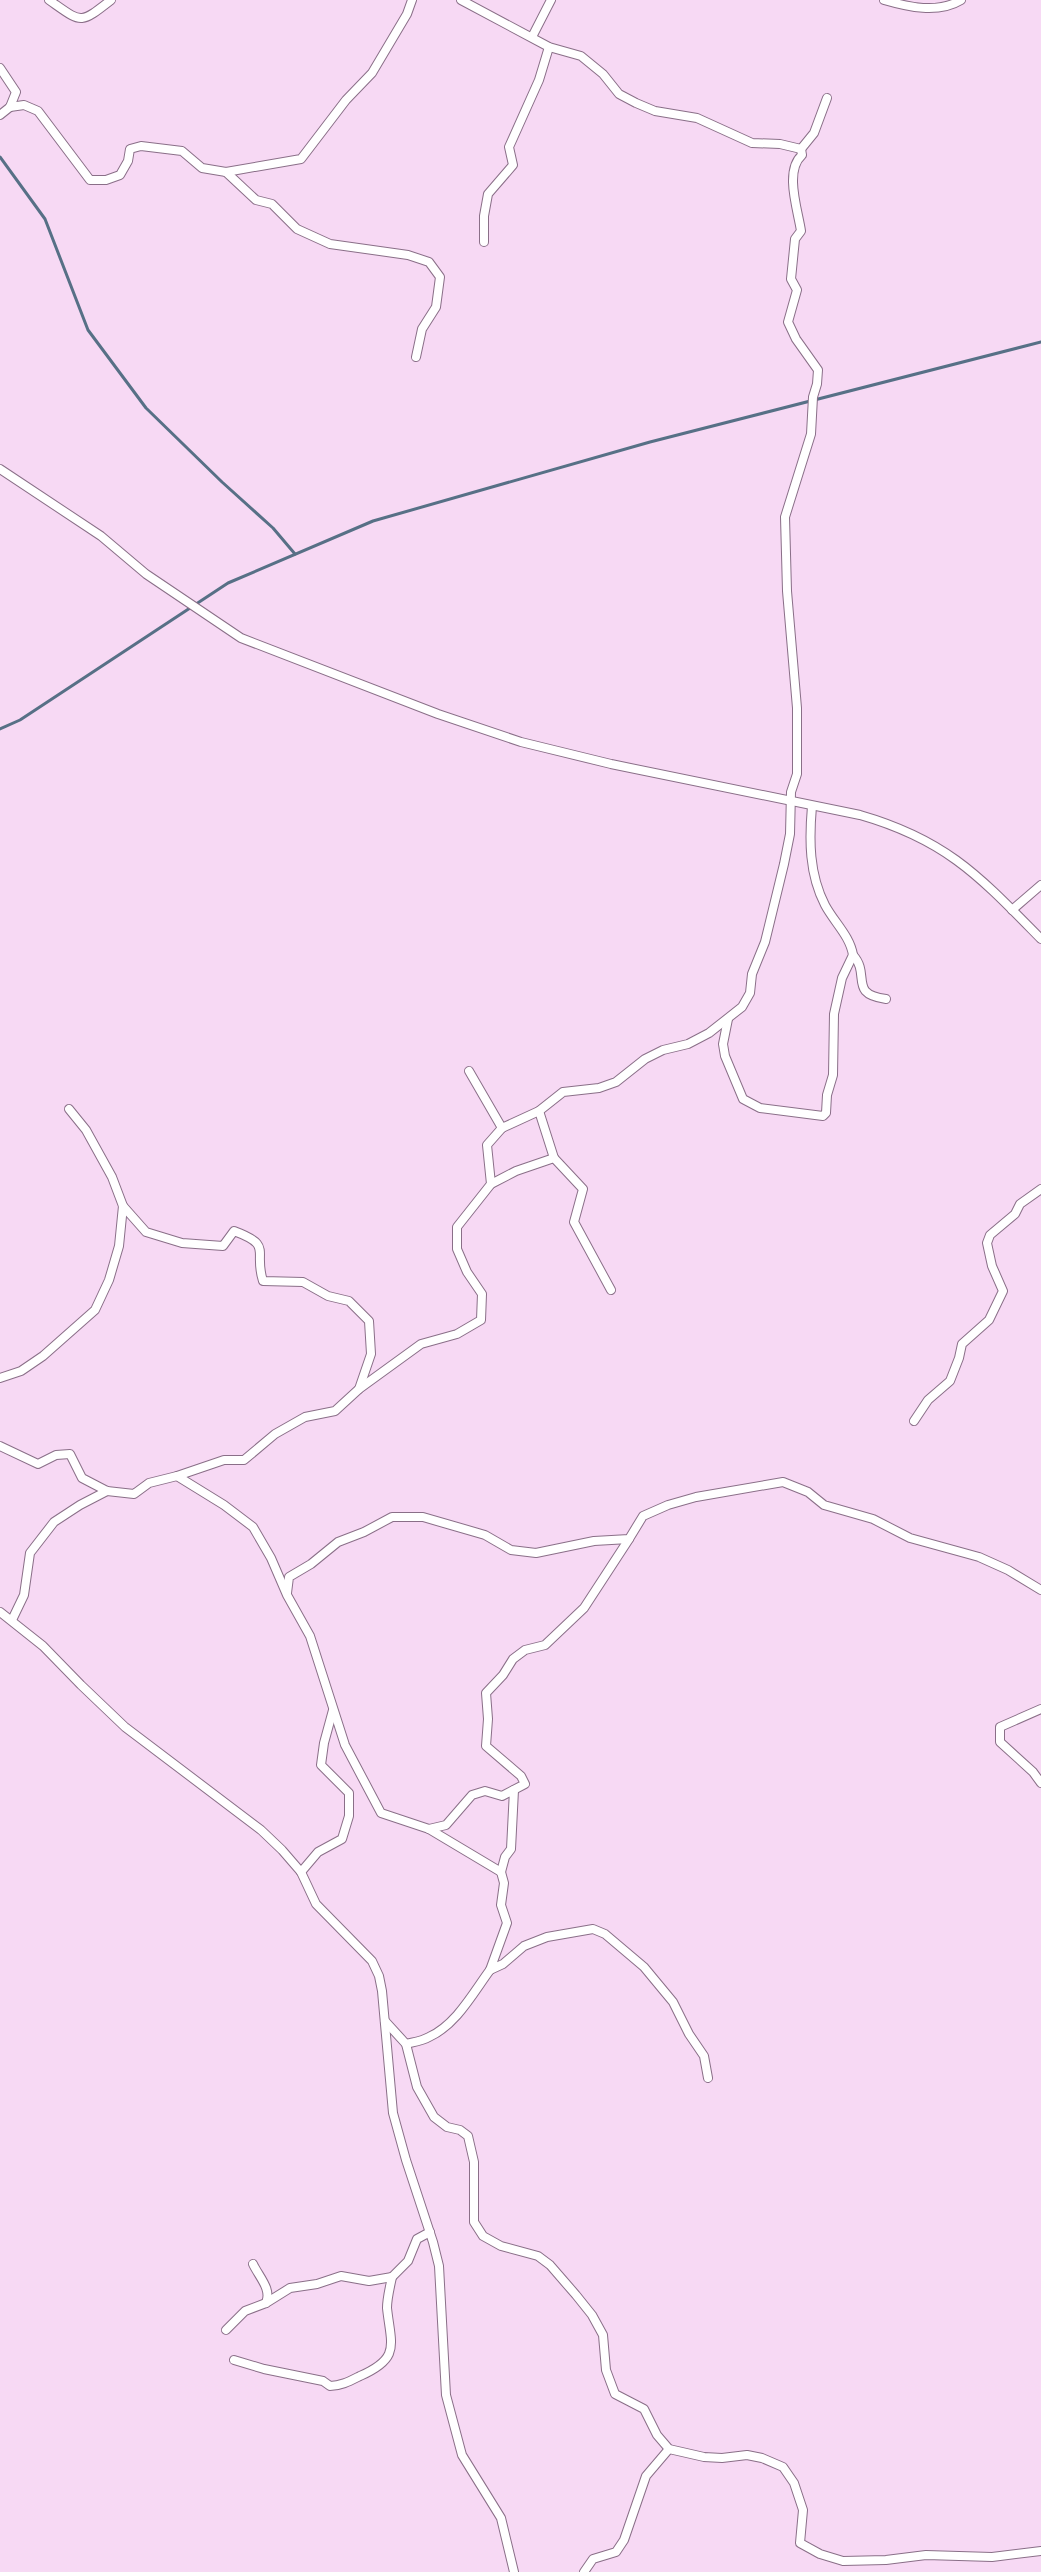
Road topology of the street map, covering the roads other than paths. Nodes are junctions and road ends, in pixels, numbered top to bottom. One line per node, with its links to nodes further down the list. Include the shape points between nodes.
1 (49, 0): 2 (street, via 75,18 88,18)
2 (112, 0)
3 (412, 0): 15 (street, via 372,74 346,100 301,158)
4 (461, 0): 8 (street, via 509,28)
5 (551, 0): 8 (street)
6 (884, 0): 7 (street, via 916,8 954,5)
7 (961, 0)
8 (532, 37): 9 (street)
9 (549, 47): 14 (street, via 581,56 603,74 619,94 655,111 697,118 752,143); 16 (street, via 539,80 509,147 513,165 488,194)
10 (0, 68): 12 (street, via 16,92)
11 (827, 98): 14 (street, via 814,133)
12 (10, 106): 13 (street); 15 (street, via 24,105 38,111 90,180 106,180 120,175 130,149 141,146 182,151 202,168)
13 (0, 115)
14 (802, 149): 19 (street, via 802,155 794,166 801,231 795,239 791,280 797,290 788,322 818,370 811,434 784,517 797,708 797,774)
15 (226, 172): 17 (street, via 256,200 272,204 297,229 322,240 357,248 388,250 429,262 440,276 436,307 422,329)
16 (484, 242)
17 (416, 357)
18 (0, 469): 19 (street, via 101,536 146,574 240,638 438,714 521,742)
19 (791, 802): 20 (street); 26 (street, via 790,834 765,942 752,974 750,993 742,1007)
20 (812, 806): 22 (street, via 891,824 927,840 960,861); 24 (street, via 810,832 814,882 834,920 849,940)
21 (1041, 885): 22 (street)
22 (1012, 910): 23 (street)
23 (1041, 939)
24 (853, 955): 25 (street, via 860,965 864,991 867,995); 26 (street, via 842,978 834,1014 833,1075 823,1116 760,1108 743,1099 725,1056)
25 (886, 999)
26 (728, 1019): 29 (street, via 688,1044 662,1050 645,1059 616,1082 599,1088 563,1092)
27 (469, 1071): 30 (street)
28 (69, 1109): 34 (street, via 112,1177)
29 (539, 1110): 30 (street); 31 (street)
30 (502, 1128): 32 (street, via 488,1145)
31 (554, 1158): 32 (street); 35 (street, via 583,1189 574,1222)
32 (491, 1184): 37 (street, via 457,1227 457,1249 482,1294 481,1320 457,1334 421,1344)
33 (1041, 1189): 38 (street, via 1020,1204 1015,1214 986,1243 1003,1290 989,1320 962,1344 950,1381 928,1400)
34 (123, 1206): 36 (street, via 119,1246 109,1280 95,1310 43,1356 21,1371); 37 (street, via 146,1232 182,1243 223,1246 234,1231 253,1238 261,1250 263,1281 303,1282 328,1296 350,1301 369,1321 371,1354)
35 (611, 1290)
36 (0, 1378)
37 (359, 1390): 40 (street, via 335,1411 305,1417 275,1434 244,1460 224,1460)
38 (914, 1421)
39 (0, 1446): 41 (street, via 38,1464 56,1454 70,1454 82,1478)
40 (176, 1476): 41 (street, via 149,1483 134,1494); 44 (street, via 253,1527)
41 (107, 1491): 46 (street, via 54,1522 30,1553 24,1595)
42 (629, 1539): 43 (street, via 643,1516 668,1505 783,1482 808,1492 824,1505 873,1519 910,1538 979,1557); 44 (street, via 594,1541 536,1553 511,1550 485,1535 422,1518 392,1517 338,1542 312,1564 289,1577); 50 (street, via 584,1608 544,1644 525,1650 513,1659 486,1693 486,1746 521,1776 524,1784)
43 (1041, 1590)
44 (287, 1595): 48 (street, via 310,1636)
45 (0, 1612): 46 (street)
46 (12, 1620): 52 (street, via 125,1726 261,1830)
47 (1041, 1709): 49 (street, via 1000,1727 1000,1742)
48 (333, 1710): 51 (street, via 345,1745 381,1813); 52 (street, via 321,1765 349,1793 349,1816 342,1839 318,1852)
49 (1041, 1783)
50 (514, 1790): 51 (street, via 502,1796 485,1791 472,1794 446,1824); 53 (street, via 510,1849)
51 (429, 1829): 53 (street)
52 (301, 1872): 55 (street, via 316,1904 372,1961 379,1976)
53 (500, 1872): 54 (street, via 504,1882 501,1905 507,1923)
54 (490, 1970): 56 (street, via 465,2005 441,2030 429,2038); 57 (street, via 503,1964 524,1946 548,1937 593,1928 605,1934 644,1967 672,2002 704,2056)
55 (385, 2021): 56 (street); 58 (street, via 393,2113)
56 (406, 2044): 64 (street, via 416,2087 434,2117 468,2136 474,2162 474,2222 483,2236 500,2246 538,2256 550,2265 592,2315 603,2334 606,2370 615,2394 644,2409)
57 (708, 2078)
58 (430, 2232): 60 (street, via 417,2239 408,2261); 66 (street, via 441,2286 446,2395 457,2441 469,2469 501,2518)
59 (253, 2264): 61 (street, via 268,2289)
60 (392, 2277): 61 (street, via 369,2281 341,2276 290,2288); 63 (street, via 387,2306 392,2347 368,2374 330,2386 323,2380)
61 (266, 2303): 62 (street, via 245,2311)
62 (226, 2330)
63 (234, 2360)
64 (669, 2450): 65 (street, via 704,2457 747,2455 783,2467 794,2483 803,2510 800,2543 843,2561 926,2555 992,2558); 67 (street, via 646,2476 624,2540 616,2552 593,2559)
65 (1041, 2551)
66 (514, 2572)
67 (584, 2572)

